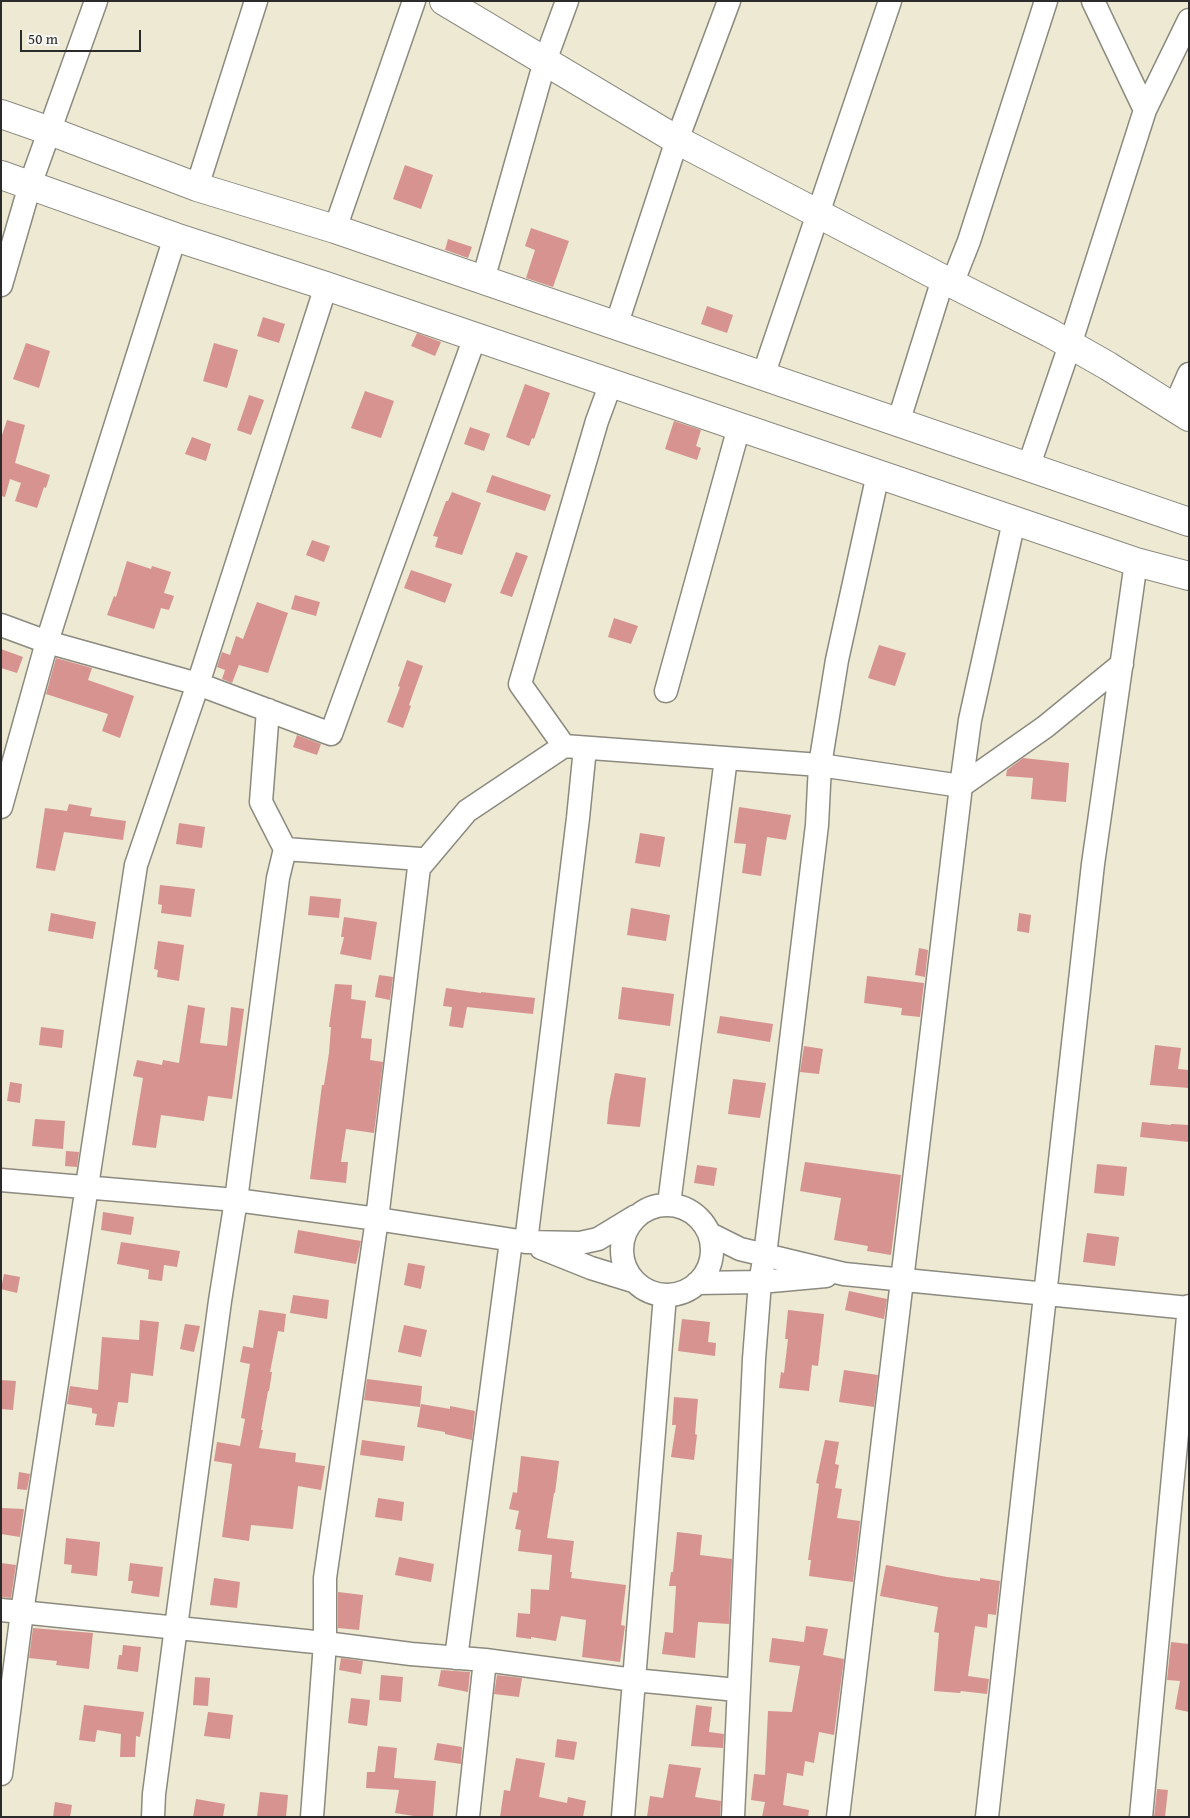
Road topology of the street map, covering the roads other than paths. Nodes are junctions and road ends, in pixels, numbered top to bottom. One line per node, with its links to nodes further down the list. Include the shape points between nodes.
1 (96, 1): 14 (street)
2 (256, 1): 18 (street)
3 (414, 1): 20 (street)
4 (444, 1): 11 (main road)
5 (567, 1): 11 (street)
6 (729, 1): 15 (street)
7 (890, 1): 19 (street)
8 (1046, 1): 23 (street, via 969,241)
9 (1093, 1): 12 (street)
10 (1189, 20): 12 (street)
11 (545, 61): 15 (main road); 22 (street)
12 (1145, 110): 28 (street)
13 (1, 114): 14 (main road)
14 (50, 131): 17 (street); 18 (main road)
15 (677, 140): 19 (main road); 26 (street)
16 (1, 175): 17 (main road)
17 (30, 185): 21 (main road); 24 (street)
18 (198, 187): 20 (main road)
19 (817, 214): 23 (main road); 30 (street)
20 (335, 229): 22 (main road)
21 (175, 237): 25 (main road); 42 (street)
22 (483, 280): 26 (main road)
23 (947, 282): 28 (main road); 33 (street)
24 (1, 285)
25 (326, 286): 27 (main road); 44 (street)
26 (616, 326): 30 (main road)
27 (475, 337): 31 (main road); 46 (street, via 331,734)
28 (1070, 345): 32 (main road); 35 (street)
29 (1189, 374): 32 (street)
30 (763, 376): 33 (main road)
31 (611, 383): 34 (main road); 47 (street, via 520,684)
32 (1181, 412)
33 (898, 423): 35 (main road)
34 (739, 427): 36 (main road); 45 (street)
35 (1028, 468): 38 (main road)
36 (878, 474): 37 (main road); 49 (street, via 837,660)
37 (1014, 521): 39 (main road); 50 (street, via 970,720)
38 (1189, 522)
39 (1136, 562): 40 (main road); 43 (street)
40 (1189, 576)
41 (1, 625): 42 (street)
42 (47, 642): 44 (street); 51 (street)
43 (1122, 664): 50 (street, via 1045,727); 68 (street, via 1094,864)
44 (198, 684): 46 (street); 55 (street, via 136,865)
45 (666, 691)
46 (268, 710): 52 (street, via 261,802)
47 (574, 747): 48 (street); 53 (street, via 467,811); 61 (street, via 577,828)
48 (726, 758): 49 (street); 57 (street)
49 (820, 765): 50 (street); 62 (street, via 817,825)
50 (961, 786): 64 (street)
51 (1, 807)
52 (285, 849): 53 (street, via 420,860); 56 (street, via 278,878)
53 (419, 868): 59 (street)
54 (1, 1180): 55 (street)
55 (86, 1188): 56 (street); 71 (street)
56 (236, 1200): 59 (street); 72 (street)
57 (669, 1204): 58 (street, via 651,1207); 60 (street, via 686,1209 700,1219)
58 (636, 1216): 61 (street, via 598,1239 580,1244); 65 (street, via 626,1231 622,1248 624,1265)
59 (377, 1219): 61 (street); 73 (street, via 325,1578)
60 (710, 1234): 62 (street, via 740,1249); 67 (street, via 712,1252 708,1269)
61 (518, 1241): 65 (street); 74 (street)
62 (765, 1255): 63 (street); 66 (street)
63 (844, 1274): 64 (street); 66 (street)
64 (901, 1279): 68 (street); 84 (street)
65 (633, 1281): 69 (street, via 647,1291)
66 (760, 1282): 67 (street); 77 (street)
67 (697, 1283): 69 (street, via 682,1292)
68 (1045, 1294): 70 (street); 85 (street)
69 (665, 1295): 76 (street)
70 (1189, 1308): 86 (street)
71 (12, 1611): 72 (street); 78 (street)
72 (176, 1627): 73 (street); 79 (street)
73 (325, 1643): 74 (street); 80 (street)
74 (456, 1658): 75 (street)
75 (485, 1660): 76 (street); 81 (street)
76 (634, 1680): 77 (street); 82 (street)
77 (737, 1690): 83 (street)
78 (1, 1774)
79 (153, 1817)
80 (312, 1817)
81 (468, 1817)
82 (623, 1817)
83 (733, 1817)
84 (838, 1817)
85 (987, 1817)
86 (1141, 1817)

